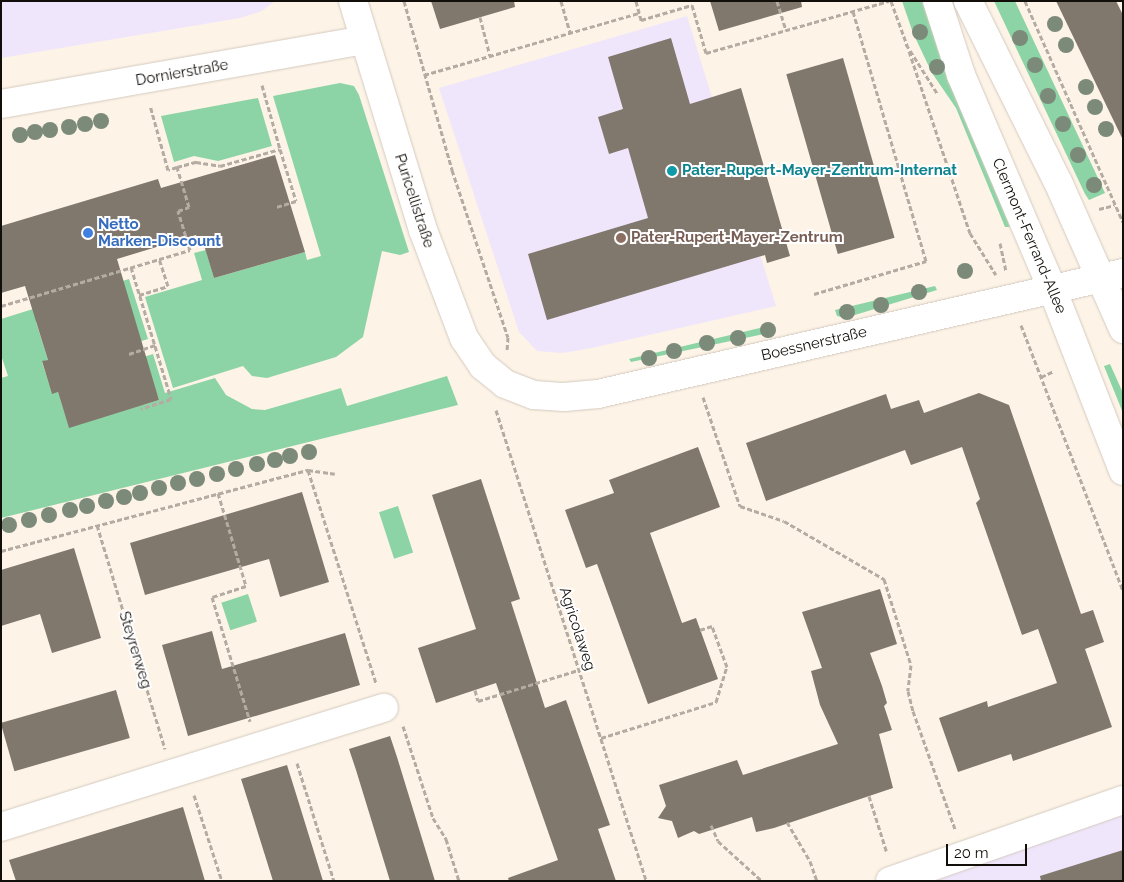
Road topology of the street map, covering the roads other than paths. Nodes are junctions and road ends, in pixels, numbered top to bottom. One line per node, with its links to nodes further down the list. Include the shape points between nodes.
1 (353, 1): 4 (street, Puricellistraße)
2 (937, 1): 7 (street, Clermont-Ferrand-Allee, via 961,75)
3 (968, 1): 6 (street)
4 (362, 40): 5 (street, Dornierstraße); 9 (street, Puricellistraße, via 464,338 483,366)
5 (1, 104)
6 (1113, 276): 7 (street, Boessnerstraße); 8 (street)
7 (1053, 290): 9 (street, Boessnerstraße, via 598,394 564,398 534,395); 10 (street, Clermont-Ferrand-Allee)
8 (1123, 329)
9 (505, 384)
10 (1123, 471)
11 (384, 708): 13 (street)
12 (1123, 800): 14 (street)
13 (1, 827)
14 (892, 880)

